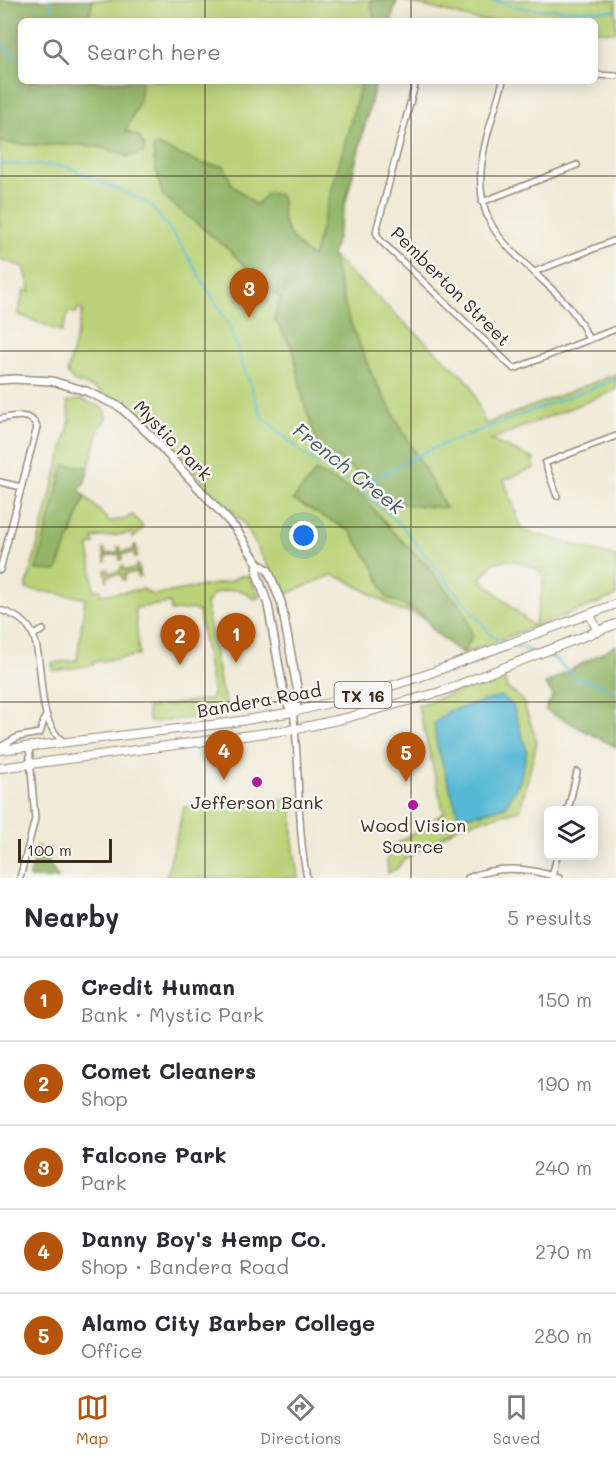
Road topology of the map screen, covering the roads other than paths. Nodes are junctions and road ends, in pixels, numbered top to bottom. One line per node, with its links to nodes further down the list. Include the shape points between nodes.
1 (598, 75): 2 (street)
2 (616, 76)
3 (415, 84): 10 (street, Pemberton Street, via 376,232 380,240 514,369)
4 (501, 84): 6 (street, via 480,168)
5 (577, 165): 6 (street)
6 (482, 202): 8 (street, via 496,233)
7 (616, 240): 8 (street)
8 (534, 272): 10 (street, via 572,309)
9 (616, 329): 10 (street)
10 (589, 340)
11 (0, 380): 17 (street, Mystic Park, via 52,381 120,406 237,529)
12 (0, 419): 15 (street, via 28,417 36,423)
13 (616, 436): 16 (street, via 545,464)
14 (0, 482): 15 (street)
15 (21, 487): 18 (street)
16 (557, 496)
17 (258, 564): 27 (street, Mystic Park, via 285,700); 27 (street, Mystic Park, via 268,570 281,602 299,698)
18 (0, 570)
19 (616, 604): 21 (main road, Bandera Road / TX 16)
20 (0, 610): 25 (street, via 18,618)
21 (590, 614): 24 (main road); 27 (main road, Bandera Road / TX 16, via 373,692)
22 (616, 624): 24 (main road, Bandera Road / TX 16)
23 (43, 630): 25 (street)
24 (598, 632): 28 (main road, Bandera Road / TX 16, via 440,692)
25 (33, 635): 26 (street)
26 (46, 712): 29 (street, via 52,731); 31 (street, via 40,733 18,737)
27 (293, 712): 28 (street); 29 (main road, Bandera Road / TX 16)
28 (296, 729): 32 (main road, Bandera Road / TX 16); 39 (street)
29 (65, 742): 30 (main road, Bandera Road / TX 16)
30 (29, 746): 31 (main road, Bandera Road / TX 16); 32 (street)
31 (0, 748)
32 (31, 764): 33 (main road, Bandera Road / TX 16); 38 (street, via 35,819)
33 (0, 768)
34 (577, 772): 35 (street)
35 (569, 806)
36 (556, 860): 37 (street)
37 (554, 877): 40 (street, via 510,868)
38 (20, 878)
39 (308, 878)
40 (468, 878)

